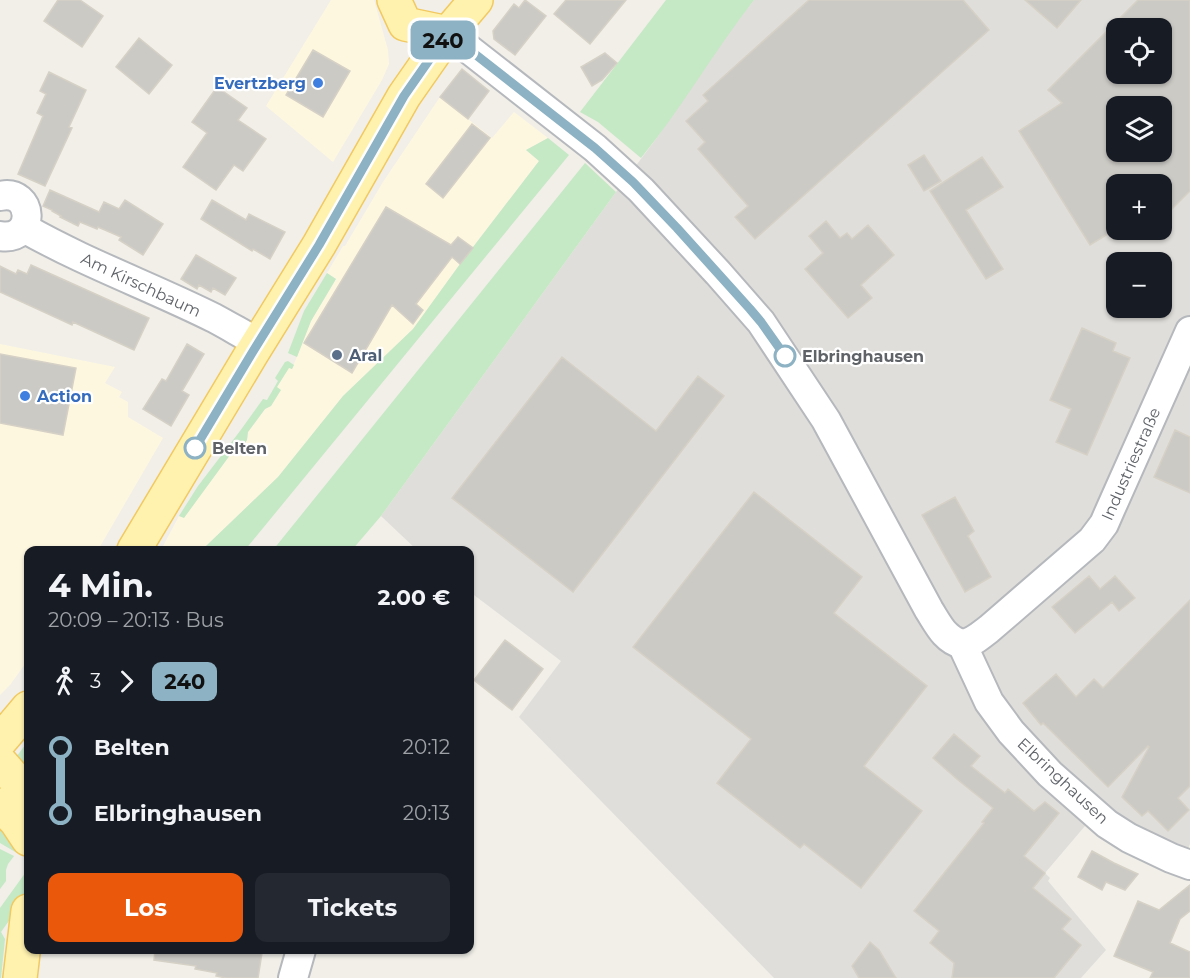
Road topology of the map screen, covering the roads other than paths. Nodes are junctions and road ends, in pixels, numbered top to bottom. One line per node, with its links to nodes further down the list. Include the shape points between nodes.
1 (394, 0): 4 (main road, via 405,24)
2 (443, 0): 4 (main road)
3 (476, 0): 4 (main road)
4 (448, 33): 8 (main road, via 404,96); 10 (street, Elbringhausen, via 633,182 761,322 826,420 929,610 945,635)
5 (0, 196): 6 (street, Am Kirschbaum, via 17,198 27,215 27,222)
6 (12, 232): 8 (street, Am Kirschbaum, via 39,237)
7 (1190, 331): 10 (street, Industriestraße, via 1099,532 989,629)
8 (259, 343): 9 (main road)
9 (136, 546)
10 (962, 644): 17 (street, Elbringhausen, via 989,702 1050,774 1107,824)
11 (24, 713): 12 (main road)
12 (0, 741)
13 (0, 762): 14 (main road)
14 (24, 789)
15 (0, 805): 16 (main road)
16 (24, 833)
17 (1190, 865)
18 (24, 944): 20 (main road)
19 (300, 954): 21 (street)
20 (20, 978)
21 (293, 978)

